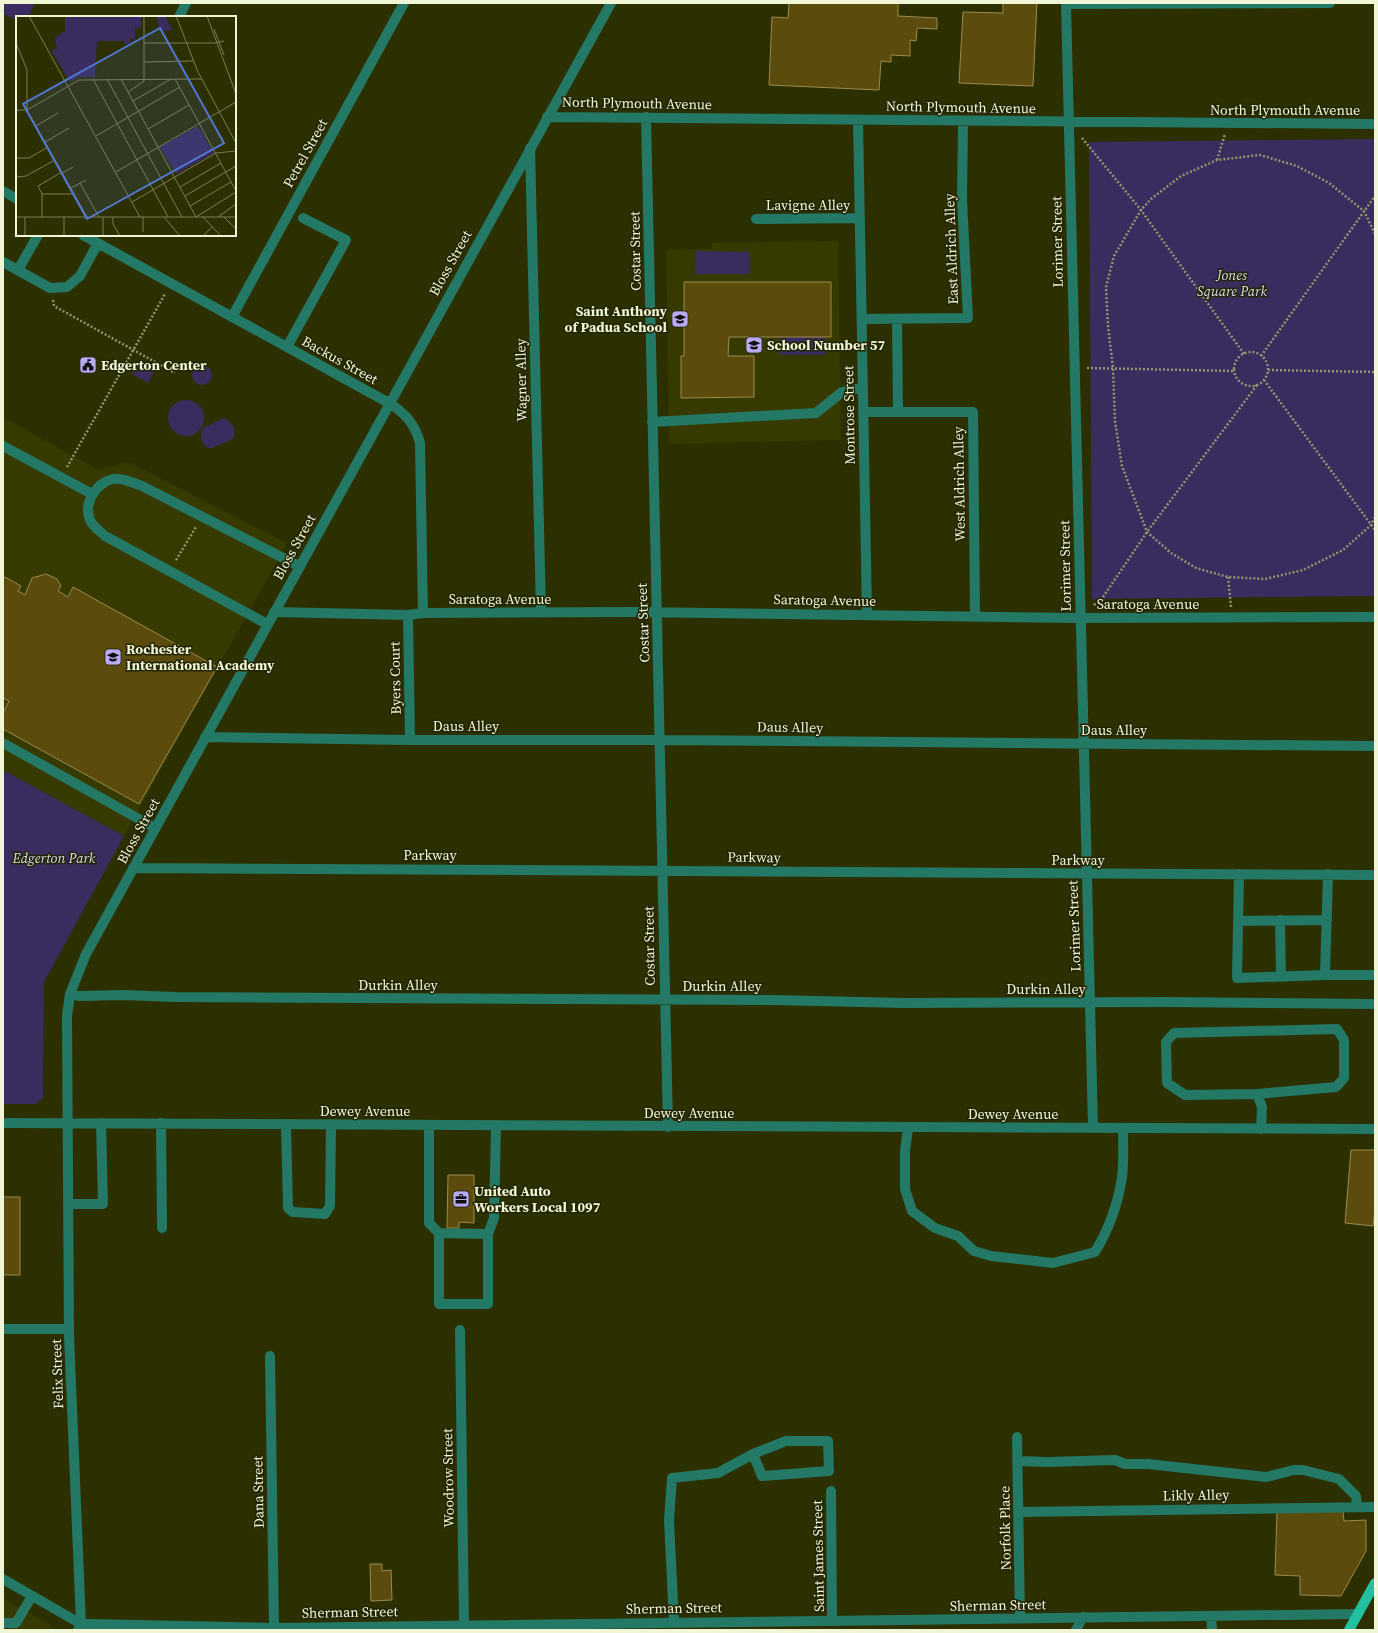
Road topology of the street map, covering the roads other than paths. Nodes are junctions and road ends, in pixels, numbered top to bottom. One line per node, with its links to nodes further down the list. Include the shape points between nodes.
1 (186, 3): 6 (street)
2 (404, 3): 24 (street, Petrel Street)
3 (611, 3): 7 (street, Bloss Street)
4 (1330, 3): 5 (street)
5 (1066, 4): 11 (street, Lorimer Street)
6 (180, 16)
7 (547, 116): 8 (street, North Plymouth Avenue); 13 (street, Bloss Street)
8 (646, 118): 9 (street, North Plymouth Avenue); 32 (street, Costar Street)
9 (858, 120): 10 (street, North Plymouth Avenue); 17 (street, Montrose Street)
10 (963, 121): 11 (street, North Plymouth Avenue); 25 (street, East Aldrich Alley, via 962,200 968,318)
11 (1068, 122): 12 (street, North Plymouth Avenue); 43 (street, Lorimer Street)
12 (1375, 124)
13 (530, 148): 29 (street, Bloss Street); 37 (street, Wagner Alley)
14 (3, 191): 15 (street)
15 (16, 198)
16 (304, 218): 27 (street, via 346,240)
17 (860, 218): 18 (street, Lavigne Alley); 26 (street, Montrose Street)
18 (756, 219)
19 (37, 236): 23 (street)
20 (85, 236): 21 (street, Backus Street)
21 (98, 243): 23 (street, via 80,276 67,287 50,288); 24 (street, Backus Street)
22 (3, 262): 23 (street)
23 (18, 270)
24 (232, 317): 27 (street, Backus Street)
25 (897, 318): 26 (street, East Aldrich Alley); 31 (street)
26 (862, 319): 28 (street, Montrose Street)
27 (287, 347): 29 (street, Backus Street)
28 (863, 387): 30 (street, Montrose Street); 32 (street, via 842,392 816,413)
29 (389, 403): 35 (street, Bloss Street); 38 (street, Backus Street, via 410,419 420,443)
30 (863, 412): 31 (street, West Aldrich Alley); 41 (street, Montrose Street)
31 (898, 412): 42 (street, West Aldrich Alley, via 973,412)
32 (652, 422): 39 (street, Costar Street)
33 (3, 446): 34 (street)
34 (92, 494): 35 (street, via 105,482 113,479 140,485); 45 (street, via 88,511 90,520 105,536)
35 (299, 566): 36 (street, Bloss Street)
36 (274, 612): 40 (street, Saratoga Avenue); 45 (street, Bloss Street)
37 (541, 612): 38 (street, Saratoga Avenue); 39 (street, Saratoga Avenue)
38 (423, 613): 40 (street, Saratoga Avenue)
39 (656, 613): 41 (street, Saratoga Avenue); 48 (street, Costar Street)
40 (408, 615): 47 (street, Byers Court)
41 (867, 615): 42 (street, Saratoga Avenue)
42 (975, 616): 43 (street, Saratoga Avenue)
43 (1080, 618): 44 (street, Saratoga Avenue); 50 (street, Lorimer Street)
44 (1375, 618)
45 (267, 624): 46 (street, Bloss Street)
46 (205, 737): 47 (street, Daus Alley); 52 (street, Bloss Street)
47 (410, 740): 48 (street, Daus Alley)
48 (660, 740): 50 (street, Daus Alley); 54 (street, Costar Street)
49 (3, 743): 52 (street)
50 (1083, 744): 51 (street, Daus Alley); 55 (street, Lorimer Street)
51 (1375, 746)
52 (155, 828): 53 (street, Bloss Street)
53 (133, 868): 54 (street, Parkway); 65 (street, Bloss Street, via 86,954)
54 (662, 870): 55 (street, Parkway); 66 (street, Costar Street)
55 (1087, 874): 56 (street, Parkway); 67 (street, Lorimer Street)
56 (1239, 874): 57 (street, Parkway); 61 (street)
57 (1328, 874): 58 (street, Parkway); 60 (street)
58 (1375, 875)
59 (1280, 920): 60 (street); 61 (street); 64 (street)
60 (1327, 920): 62 (street)
61 (1238, 921): 64 (street, via 1237,978)
62 (1325, 975): 63 (street); 64 (street)
63 (1375, 975)
64 (1281, 976)
65 (70, 994): 66 (street, Durkin Alley); 70 (street, Bloss Street, via 67,1016)
66 (664, 1000): 67 (street, Durkin Alley); 78 (street, Costar Street)
67 (1090, 1003): 68 (street, Durkin Alley); 80 (street, Lorimer Street)
68 (1375, 1004)
69 (1257, 1094): 69 (street, via 1185,1095 1167,1083 1166,1042 1174,1033 1337,1028 1344,1040 1344,1078 1336,1088); 82 (street, via 1262,1107)
70 (68, 1122): 71 (street, Dewey Avenue); 72 (street, Dewey Avenue); 84 (street, Felix Street)
71 (3, 1123)
72 (102, 1123): 73 (street, Dewey Avenue); 84 (street, via 103,1204)
73 (161, 1123): 74 (street, Dewey Avenue); 85 (street)
74 (286, 1124): 75 (street, Dewey Avenue); 75 (street, via 288,1208 293,1212 325,1214 330,1206)
75 (331, 1125): 76 (street, Dewey Avenue)
76 (429, 1125): 77 (street, Dewey Avenue); 86 (street, via 429,1224)
77 (496, 1125): 78 (street, Dewey Avenue); 87 (street, via 494,1218)
78 (668, 1127): 79 (street, Dewey Avenue)
79 (908, 1128): 80 (street, Dewey Avenue); 81 (street, via 905,1189 912,1211 935,1228 958,1236 974,1251 991,1256 1053,1263 1094,1252 1105,1235 1114,1212 1122,1177)
80 (1093, 1128): 81 (street, Dewey Avenue)
81 (1123, 1128): 82 (street, Dewey Avenue)
82 (1261, 1129): 83 (street, Dewey Avenue)
83 (1375, 1129)
84 (68, 1204): 88 (street, Felix Street)
85 (162, 1228)
86 (439, 1233): 87 (street); 87 (street, via 439,1304 488,1304)
87 (488, 1234)
88 (69, 1328): 89 (street); 111 (street, Felix Street)
89 (3, 1329)
90 (460, 1330): 108 (street, Woodrow Street)
91 (270, 1356): 113 (street, Dana Street)
92 (1017, 1437): 94 (street, Norfolk Place)
93 (753, 1454): 93 (street, via 786,1441 828,1441 829,1471 762,1476); 109 (street, via 718,1473 672,1478 669,1520)
94 (1017, 1461): 96 (street, via 1115,1460 1125,1464 1148,1464 1266,1477 1303,1470 1339,1479 1356,1496); 98 (street, Norfolk Place)
95 (831, 1491): 106 (street, Saint James Street)
96 (1357, 1507): 97 (street, Likly Alley); 98 (street, Likly Alley)
97 (1375, 1507)
98 (1018, 1512): 105 (street, Norfolk Place)
99 (3, 1579): 101 (street, Sherman Street)
100 (1375, 1583): 102 (main road)
101 (32, 1596): 107 (street, via 16,1623); 111 (street, Sherman Street)
102 (1358, 1614): 103 (street, Sherman Street); 116 (main road)
103 (1211, 1616): 104 (street, Sherman Street); 115 (street)
104 (1083, 1617): 105 (street, Sherman Street); 114 (street)
105 (1020, 1618): 106 (street, Sherman Street)
106 (832, 1621): 110 (street, Sherman Street)
107 (3, 1623)
108 (464, 1624): 112 (street, Sherman Street); 113 (street, Sherman Street)
109 (676, 1625): 110 (street, Sherman Street); 112 (street, Sherman Street)
110 (818, 1625)
111 (80, 1627): 113 (street, Sherman Street)
112 (526, 1627)
113 (274, 1628)
114 (1076, 1630)
115 (1212, 1630)
116 (1349, 1630)

